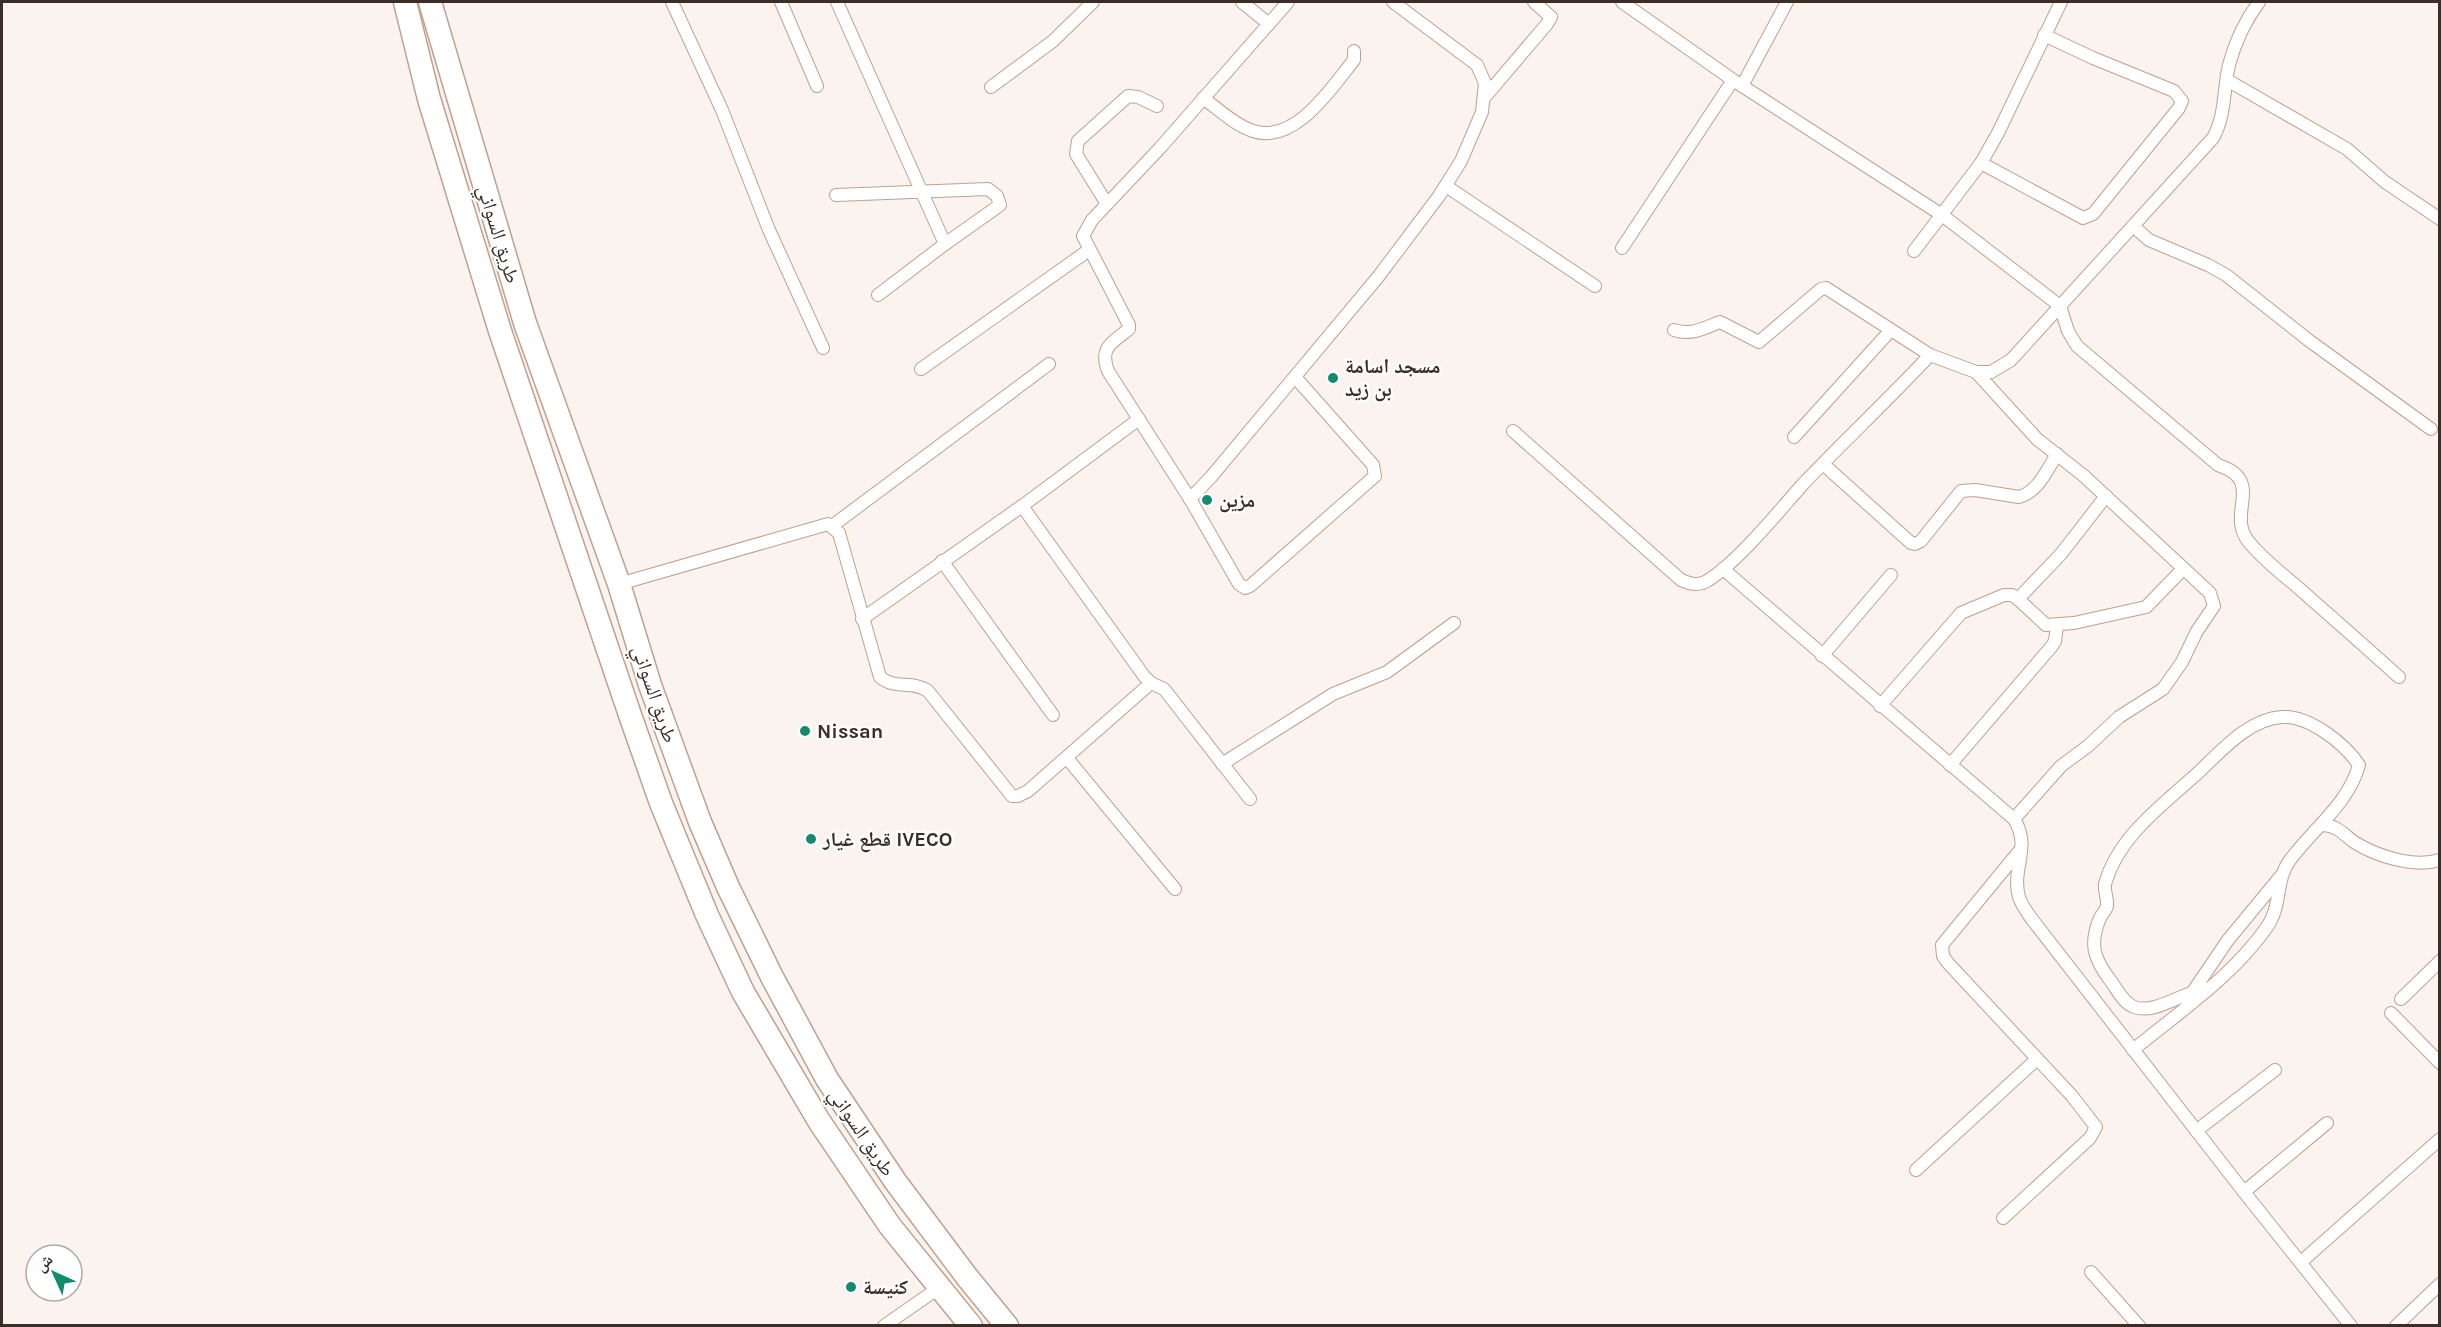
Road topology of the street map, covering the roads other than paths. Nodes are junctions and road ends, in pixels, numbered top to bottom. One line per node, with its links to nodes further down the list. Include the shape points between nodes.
1 (405, 2): 100 (highway, طريق السواني, via 429,99 500,331 687,870 743,992 796,1084 855,1177)
2 (430, 2): 62 (highway, طريق السواني, via 525,323)
3 (672, 2): 42 (street)
4 (781, 2): 20 (street)
5 (837, 2): 27 (street)
6 (1093, 2): 21 (street, via 1053,41)
7 (1242, 2): 15 (street)
8 (1288, 2): 15 (street)
9 (1393, 2): 23 (street, via 1478,64 1485,83)
10 (1534, 2): 23 (street, via 1551,17)
11 (1622, 2): 19 (street)
12 (1787, 2): 19 (street)
13 (2061, 2): 16 (street)
14 (2259, 2): 18 (street, via 2239,36)
15 (1269, 24): 22 (street)
16 (2044, 34): 25 (street); 25 (street, via 2166,87 2182,101 2089,217 2075,216)
17 (1354, 51): 22 (street, via 1354,60 1312,110 1285,129 1255,132)
18 (2227, 80): 31 (street, via 2347,149 2385,182); 32 (street, via 2222,117 2213,138)
19 (1738, 83): 30 (street); 34 (street)
20 (817, 86)
21 (991, 87)
22 (1203, 98): 29 (street)
23 (1484, 98): 26 (street, via 1461,161)
24 (1157, 106): 29 (street, via 1128,96 1078,141 1076,154)
25 (1981, 163): 30 (street)
26 (1446, 186): 37 (street); 47 (street, via 1378,277)
27 (922, 193): 28 (street); 33 (street); 33 (street, via 988,189 997,196 1000,205)
28 (836, 195)
29 (1107, 204): 35 (street, via 1085,230 1083,236)
30 (1942, 215): 36 (street); 39 (street)
31 (2439, 219)
32 (2133, 226): 39 (street); 49 (street, via 2150,240 2226,275)
33 (945, 244): 38 (street)
34 (1622, 248)
35 (1089, 250): 45 (street); 48 (street, via 1128,322 1129,329 1104,354 1108,371)
36 (1914, 251)
37 (1595, 286)
38 (878, 295)
39 (2060, 306): 46 (street, via 2011,360 1991,372); 68 (street, via 2077,346 2218,465 2238,474 2243,483 2240,523 2248,540)
40 (1674, 330): 41 (street, via 1693,333 1720,322 1760,342 1826,288)
41 (1890, 331): 43 (street); 51 (street)
42 (823, 348)
43 (1930, 355): 46 (street); 53 (street)
44 (1049, 364): 57 (street)
45 (921, 369)
46 (1976, 372): 52 (street, via 2037,439)
47 (1295, 377): 55 (street); 55 (street, via 1373,465 1375,476 1245,588 1239,584)
48 (1139, 419): 55 (street); 56 (street)
49 (2431, 429)
50 (1513, 431): 59 (street, via 1681,580 1698,585)
51 (1794, 437)
52 (2057, 454): 53 (street, via 2033,491 2025,496 1961,490 1915,544); 54 (street)
53 (1823, 464): 59 (street)
54 (2106, 496): 60 (street); 63 (street, via 2061,554)
55 (1190, 499)
56 (1022, 506): 58 (street); 69 (street)
57 (832, 526): 62 (street, via 824,523); 64 (street, via 839,533)
58 (942, 561): 64 (street); 71 (street)
59 (1723, 569): 67 (street)
60 (2183, 569): 66 (street, via 2146,607); 76 (street, via 2210,593 2214,606 2173,676 2163,689 2119,717 2061,766)
61 (1891, 575): 67 (street)
62 (619, 584): 103 (highway, طريق السواني, via 650,685 700,822 772,977 827,1079 867,1141)
63 (2018, 599): 66 (street, via 2046,625); 70 (street, via 2004,595 1961,613)
64 (862, 619): 72 (street, via 880,677 891,685 915,685 928,691 1012,796 1023,795)
65 (1454, 623): 73 (street, via 1387,672 1333,694)
66 (2057, 626): 74 (street, via 2052,646)
67 (1822, 656): 70 (street)
68 (2399, 676)
69 (1151, 683): 72 (street); 73 (street, via 1164,689)
70 (1880, 706): 74 (street)
71 (1053, 715)
72 (1067, 758): 81 (street)
73 (1222, 764): 75 (street)
74 (1950, 765): 76 (street)
75 (1250, 799)
76 (2014, 819): 78 (street, via 2022,837)
77 (2322, 825): 79 (street, via 2335,826 2355,843 2383,856); 80 (street, via 2307,838); 84 (street, via 2355,779 2359,765 2351,753 2316,725 2283,716 2259,723 2233,741 2136,830 2119,854 2104,888 2107,908 2093,945 2097,963 2128,1004 2136,1008 2155,1008)
78 (2021, 848): 87 (street, via 2019,899); 88 (street, via 1942,945 1942,950 1948,963)
79 (2439, 860)
80 (2280, 876): 83 (street, via 2278,902 2268,925 2240,962); 84 (street)
81 (1175, 889)
82 (2439, 961): 85 (street)
83 (2207, 989): 84 (street); 87 (street)
84 (2194, 990)
85 (2401, 999)
86 (2391, 1013): 89 (street)
87 (2133, 1050): 92 (street)
88 (2037, 1059): 94 (street); 96 (street, via 2096,1128 2090,1138)
89 (2439, 1063)
90 (2275, 1070): 92 (street)
91 (2327, 1123): 95 (street)
92 (2196, 1131): 95 (street)
93 (2439, 1139): 97 (street)
94 (1916, 1170)
95 (2244, 1192): 97 (street)
96 (2002, 1218)
97 (2301, 1262): 105 (street)
98 (2091, 1272): 104 (street)
99 (2439, 1284): 106 (street)
100 (940, 1287): 101 (street); 102 (highway, طريق السواني)
101 (884, 1326)
102 (971, 1326)
103 (1007, 1326)
104 (2139, 1326)
105 (2351, 1326)
106 (2396, 1326)

